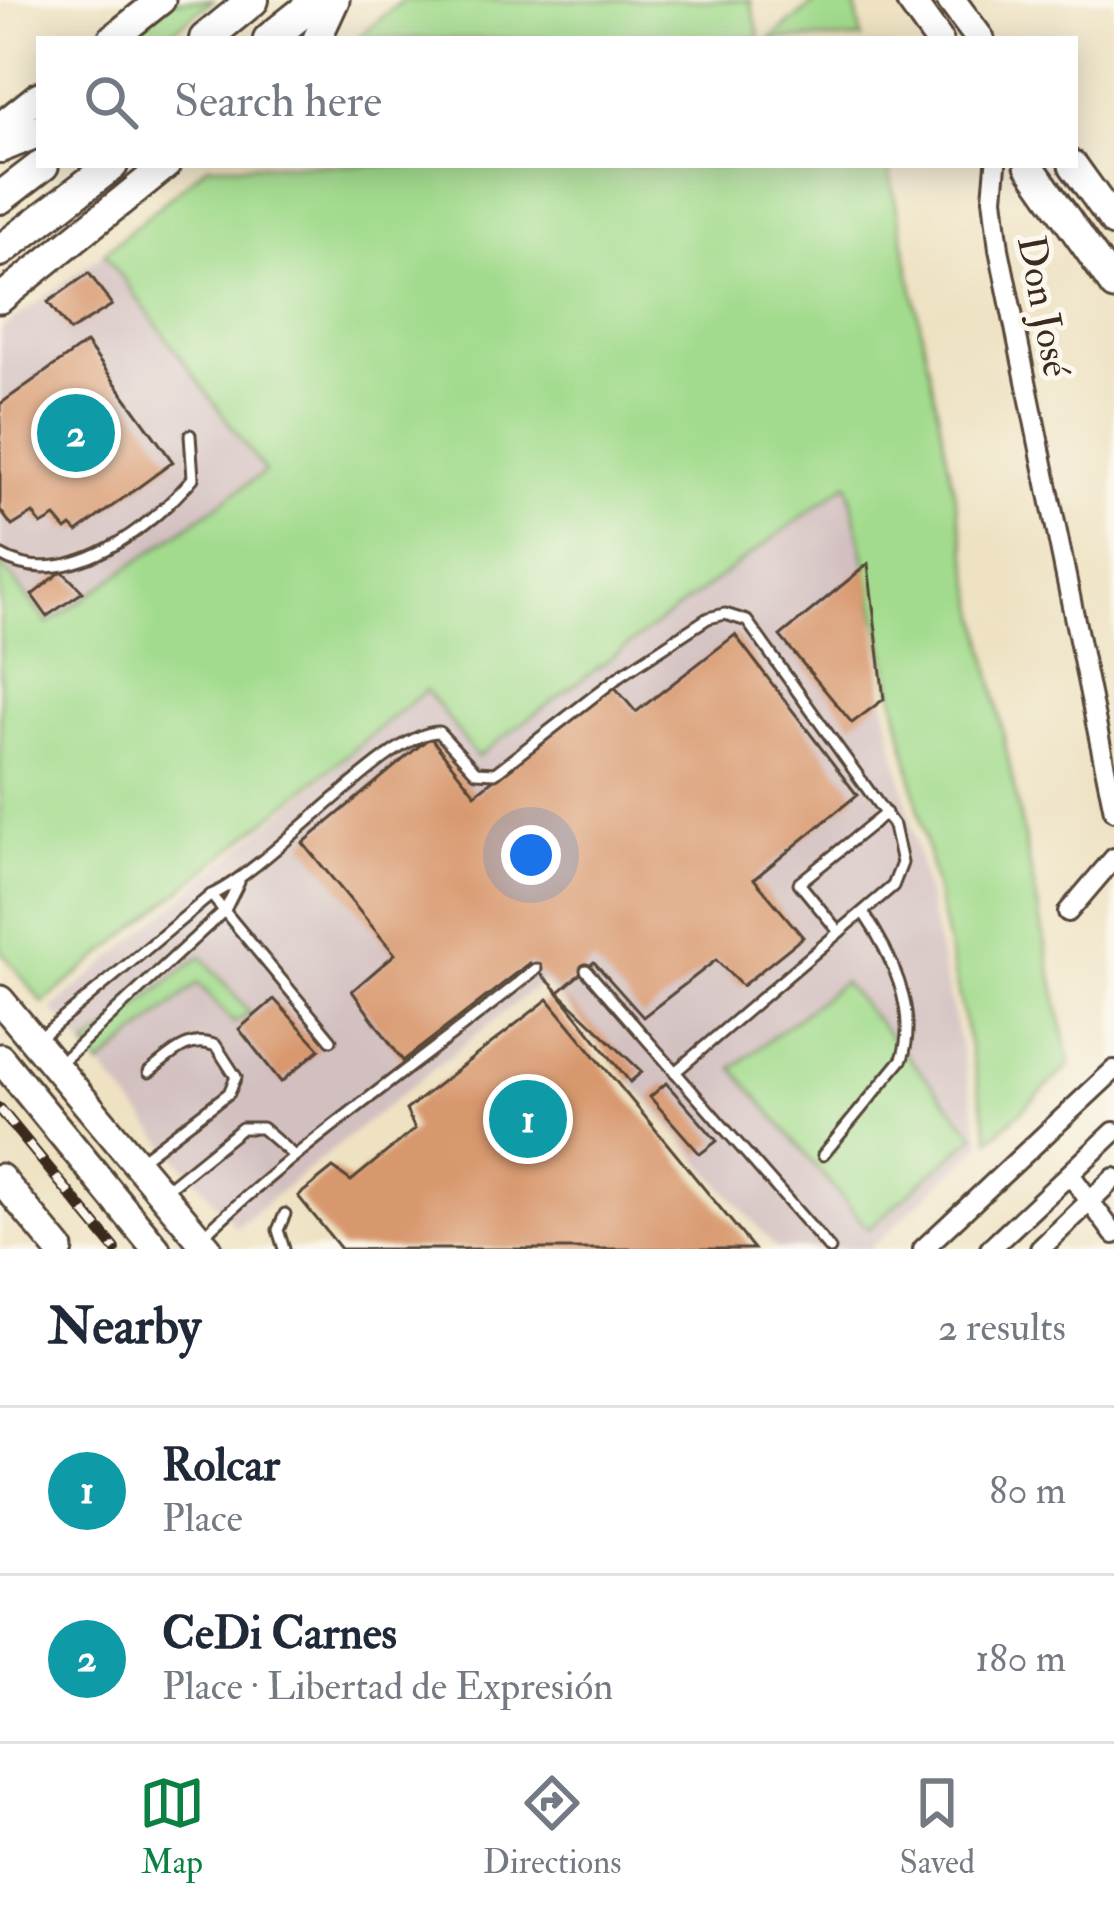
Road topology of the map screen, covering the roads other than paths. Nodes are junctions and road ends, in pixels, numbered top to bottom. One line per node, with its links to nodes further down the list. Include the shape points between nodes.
1 (161, 0): 7 (street)
2 (253, 0): 8 (main road)
3 (318, 0): 9 (main road)
4 (334, 0): 10 (street)
5 (910, 0): 11 (street)
6 (951, 0): 12 (street)
7 (116, 36)
8 (209, 36)
9 (273, 36)
10 (318, 36)
11 (936, 36)
12 (978, 36)
13 (36, 98): 14 (street)
14 (0, 127)
15 (36, 132): 16 (main road)
16 (0, 147)
17 (108, 168): 23 (main road)
18 (162, 168): 25 (street)
19 (997, 168): 28 (street, Don José, via 999,248)
20 (1031, 168): 24 (street)
21 (1075, 168): 22 (street)
22 (1114, 222)
23 (0, 251)
24 (1114, 286)
25 (0, 299)
26 (190, 435): 27 (lane, via 194,478 137,530 82,560 25,565)
27 (0, 555)
28 (1108, 748): 29 (street, Don José)
29 (1114, 811)
30 (886, 813): 32 (lane, via 747,621 718,614 621,675 495,773 476,772 439,732 410,737); 35 (lane, via 899,837 899,874); 37 (lane, via 799,883)
31 (1114, 858): 36 (street)
32 (239, 882): 33 (lane); 34 (lane)
33 (211, 895): 34 (lane); 43 (lane)
34 (225, 910): 42 (lane); 45 (lane)
35 (863, 912): 37 (lane); 52 (lane, via 898,983 908,1043)
36 (1068, 912)
37 (839, 932): 48 (lane)
38 (536, 969): 51 (lane)
39 (586, 970): 48 (lane)
40 (0, 1000): 43 (street)
41 (0, 1037): 49 (street)
42 (331, 1040)
43 (34, 1042): 45 (street)
44 (0, 1058): 63 (street)
45 (56, 1066): 49 (street)
46 (1114, 1070): 66 (street)
47 (149, 1072): 53 (lane, via 185,1044 207,1042 236,1077 229,1093)
48 (675, 1072): 65 (lane)
49 (101, 1125): 53 (street)
50 (1114, 1132): 54 (street)
51 (292, 1154): 57 (lane, via 262,1128 242,1128); 61 (lane)
52 (823, 1155)
53 (134, 1166): 57 (street)
54 (1070, 1174): 58 (street); 67 (street)
55 (0, 1178): 62 (street)
56 (1114, 1178): 58 (street)
57 (160, 1195): 61 (street)
58 (1088, 1202): 60 (street); 68 (street)
59 (285, 1214): 64 (lane, via 278,1230)
60 (1114, 1234)
61 (203, 1246)
62 (59, 1249)
63 (156, 1249)
64 (284, 1249)
65 (830, 1249)
66 (922, 1249)
67 (990, 1249)
68 (1040, 1249)

